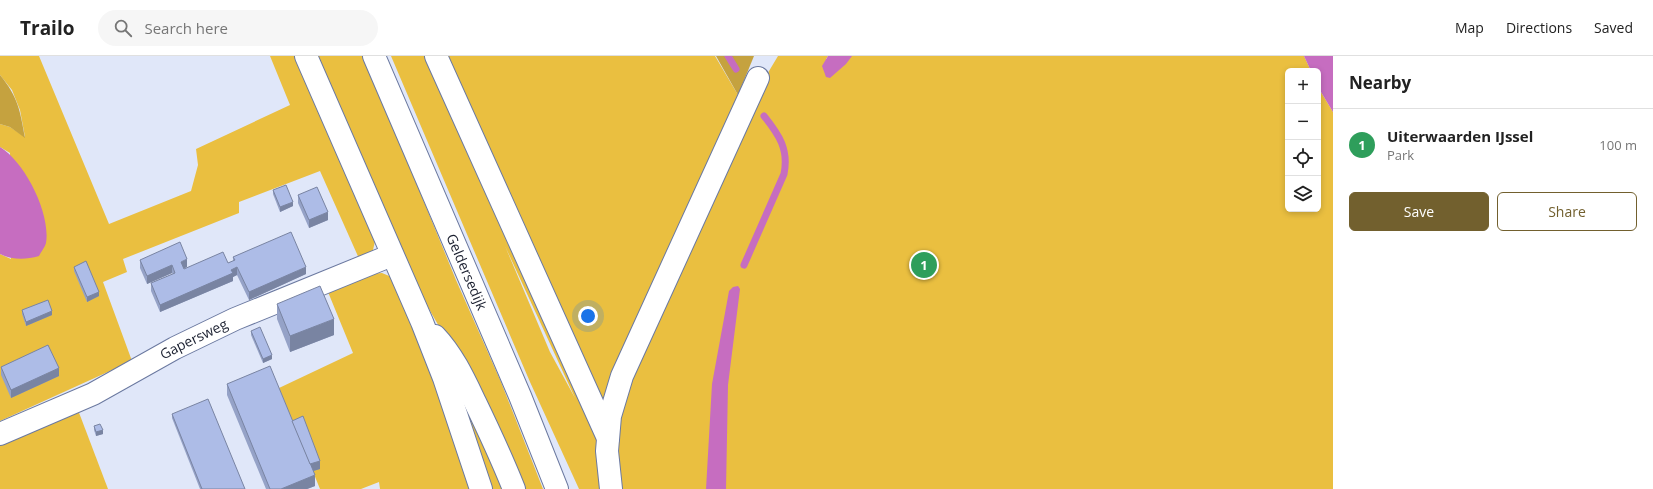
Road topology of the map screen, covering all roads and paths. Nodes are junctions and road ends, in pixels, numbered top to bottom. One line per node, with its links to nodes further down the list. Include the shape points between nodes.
1 (306, 56): 5 (street)
2 (374, 56): 11 (street, Geldersedijk, via 520,396)
3 (436, 56): 8 (street)
4 (758, 78): 8 (street, via 622,376 610,416)
5 (392, 255): 6 (street); 7 (street, Gapersweg, via 202,334 94,394)
6 (422, 322): 9 (street, via 444,378); 10 (street, via 445,346 461,373)
7 (0, 434)
8 (608, 438): 12 (street)
9 (481, 489)
10 (514, 489)
11 (556, 489)
12 (611, 489)

